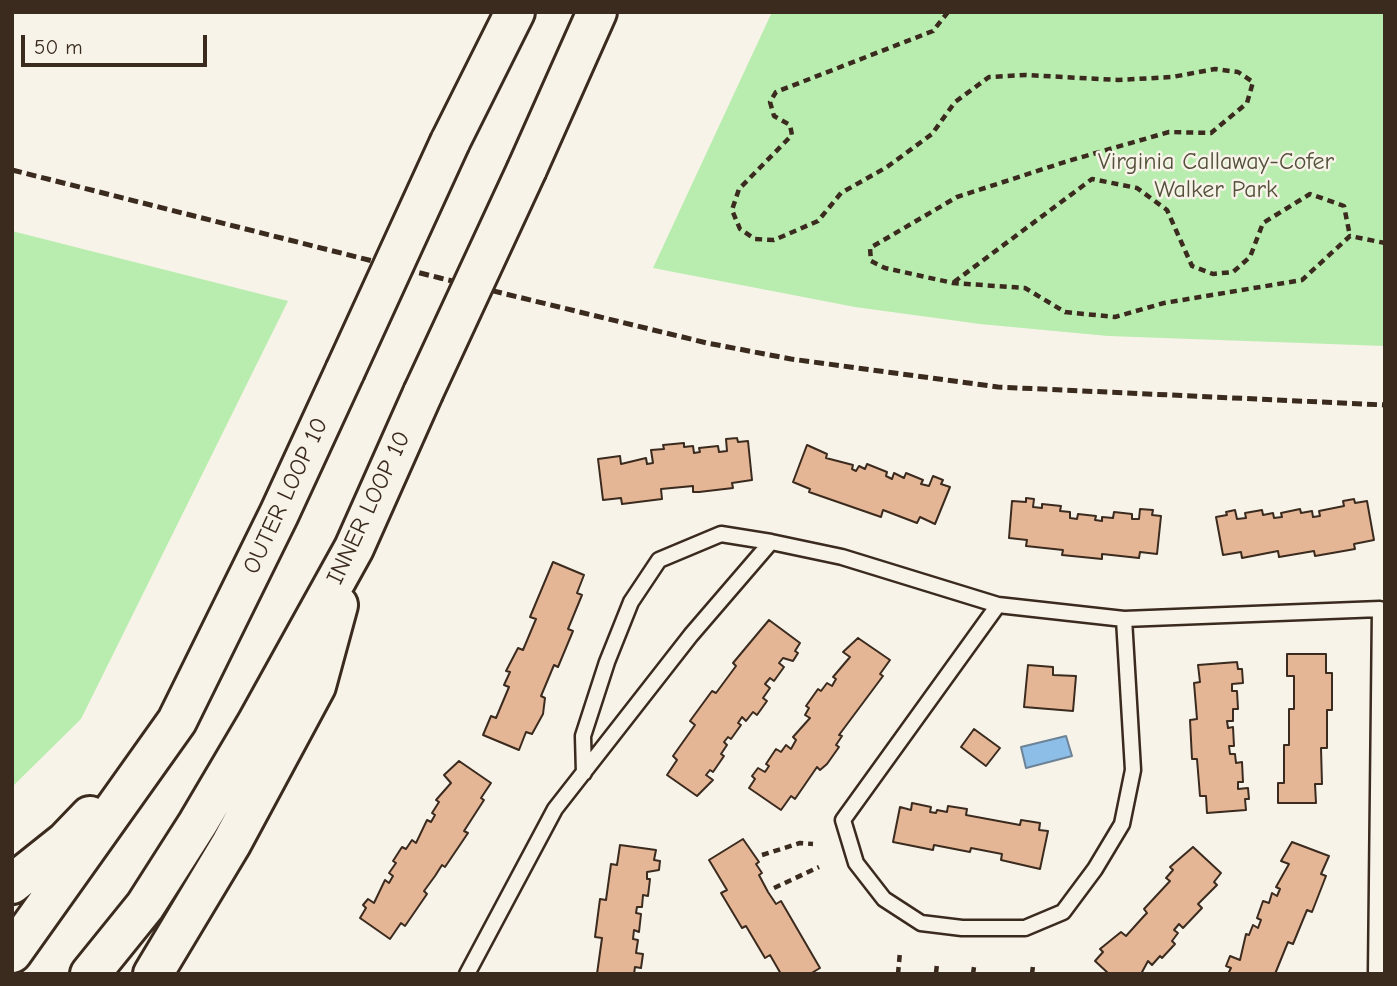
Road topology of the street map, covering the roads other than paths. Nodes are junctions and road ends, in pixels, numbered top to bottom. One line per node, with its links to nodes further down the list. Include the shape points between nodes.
1 (515, 12): 8 (highway, OUTER LOOP 10, bridge)
2 (597, 12): 4 (highway, INNER LOOP 10, bridge)
3 (771, 542): 5 (lane, via 842,557); 9 (lane, via 691,635); 9 (lane, via 721,534 659,559 631,602 607,663 583,736)
4 (354, 548): 13 (highway, INNER LOOP 10, via 198,823 145,905); 14 (highway, via 316,686 231,844)
5 (998, 605): 7 (lane); 7 (lane, via 843,820 856,863 884,899 921,923 1025,928 1063,912 1095,869 1122,824 1133,769)
6 (1382, 608): 7 (lane); 10 (lane)
7 (1124, 619)
8 (177, 721): 11 (highway, via 66,841); 12 (highway, OUTER LOOP 10)
9 (584, 773): 15 (lane, via 555,809)
10 (1381, 795): 16 (lane)
11 (12, 884)
12 (12, 953)
13 (90, 974)
14 (153, 974)
15 (467, 974)
16 (1376, 974)

